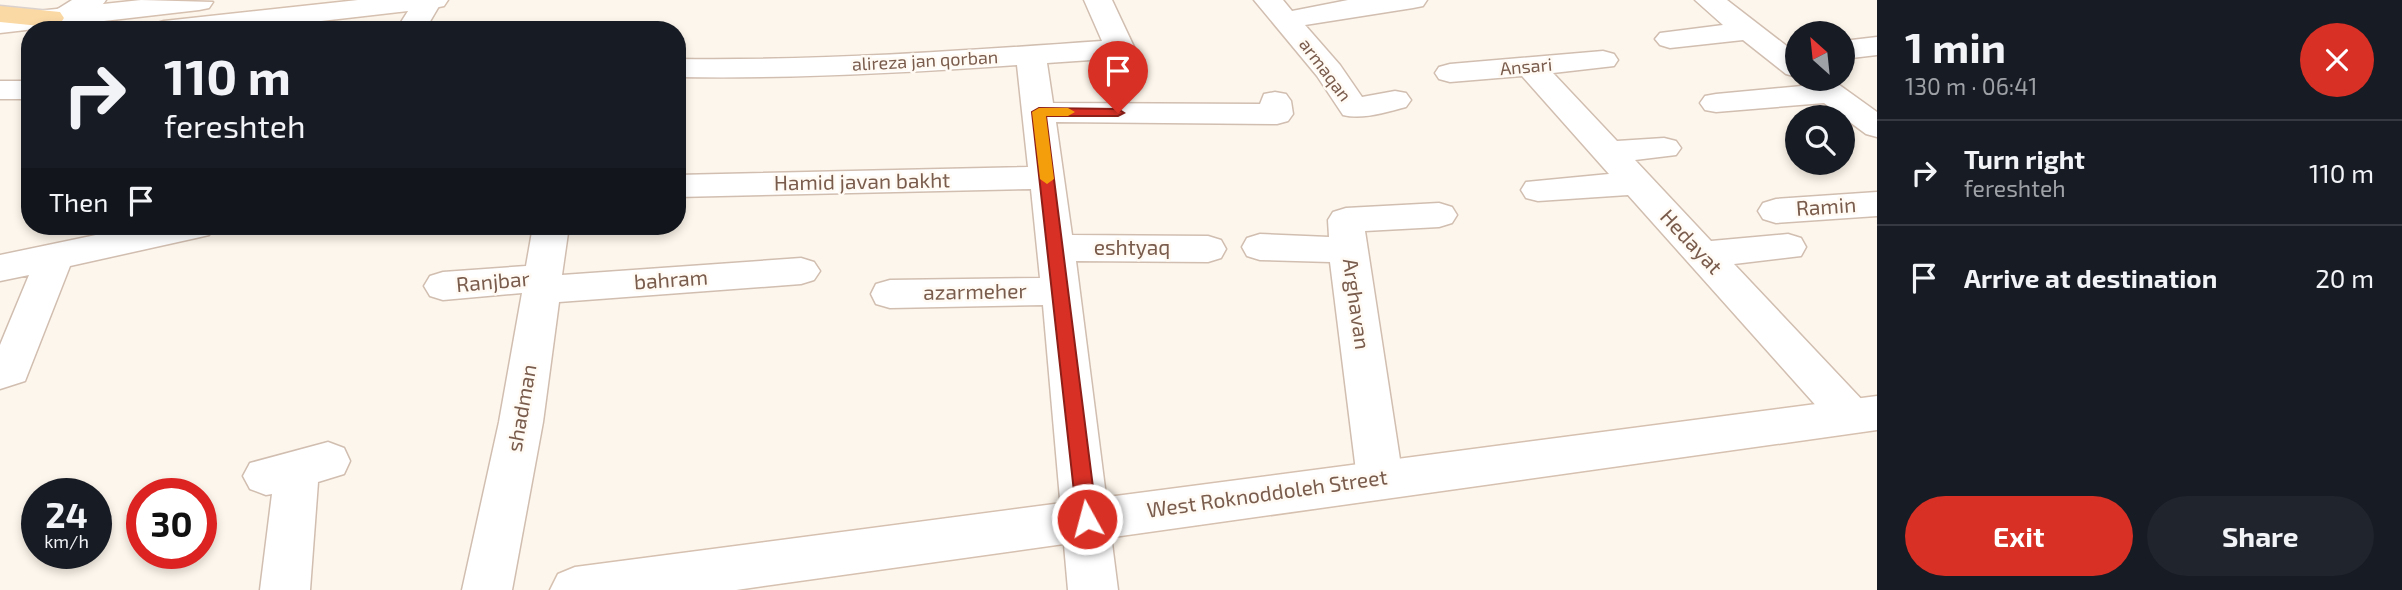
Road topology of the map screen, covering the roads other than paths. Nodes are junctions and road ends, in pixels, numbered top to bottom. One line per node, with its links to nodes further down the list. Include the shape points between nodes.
1 (92, 0): 10 (street)
2 (222, 0): 10 (street)
3 (434, 0): 7 (street)
4 (1098, 0): 23 (street, alireza jan qorban, via 1120,49)
5 (1413, 0): 8 (street)
6 (1709, 0): 16 (street)
7 (428, 1): 13 (street); 14 (street)
8 (1278, 10): 32 (street, armaqan, via 1354,108)
9 (0, 14): 10 (main road)
10 (58, 17): 12 (street)
11 (21, 21): 15 (street)
12 (25, 21)
13 (246, 21)
14 (416, 21)
15 (0, 24)
16 (1749, 31): 17 (street); 22 (street)
17 (1670, 39)
18 (21, 46): 20 (street)
19 (1877, 46): 21 (street)
20 (0, 49)
21 (1855, 49)
22 (1785, 54)
23 (1031, 55): 25 (street, alireza jan qorban, via 906,64); 35 (street)
24 (1603, 60): 26 (street, Ansari)
25 (686, 68)
26 (1531, 68): 27 (street, Ansari); 38 (street, Hedayat)
27 (1450, 73)
28 (0, 90): 29 (street)
29 (21, 90)
30 (1790, 91): 34 (street)
31 (1828, 91): 36 (street)
32 (1395, 100)
33 (1275, 101): 35 (street, via 1277,114)
34 (1716, 103)
35 (1039, 112): 39 (street)
36 (1877, 127)
37 (1664, 148): 38 (street)
38 (1608, 152): 40 (street, Hedayat)
39 (1047, 178): 41 (street, Hamid javan bakht); 50 (street)
40 (1637, 183): 42 (street); 53 (street, Hedayat)
41 (686, 186)
42 (1538, 190)
43 (1877, 204): 44 (street, Ramin)
44 (1776, 211)
45 (1439, 215): 52 (street, Arghavan, via 1346,220)
46 (153, 235): 54 (street)
47 (550, 235): 57 (street, shadman)
48 (1260, 247): 52 (street)
49 (1788, 247): 53 (street)
50 (1055, 248): 51 (street, eshtyaq); 59 (street)
51 (1208, 249)
52 (1348, 250): 64 (street, Arghavan)
53 (1703, 254): 62 (street, Hedayat)
54 (56, 255): 55 (street); 61 (street, via 10,370)
55 (0, 268)
56 (801, 271): 57 (street, bahram)
57 (542, 284): 58 (street, Ranjbar); 67 (street, shadman, via 521,422)
58 (443, 286)
59 (1060, 291): 60 (street, azarmeher); 65 (street)
60 (890, 294)
61 (0, 373)
62 (1864, 414): 64 (street, West Roknoddoleh Street)
63 (297, 469): 66 (street)
64 (1380, 479): 65 (street, West Roknoddoleh Street)
65 (1087, 519): 68 (street, West Roknoddoleh Street); 69 (street)
66 (285, 590)
67 (487, 590)
68 (575, 590)
69 (1093, 590)

